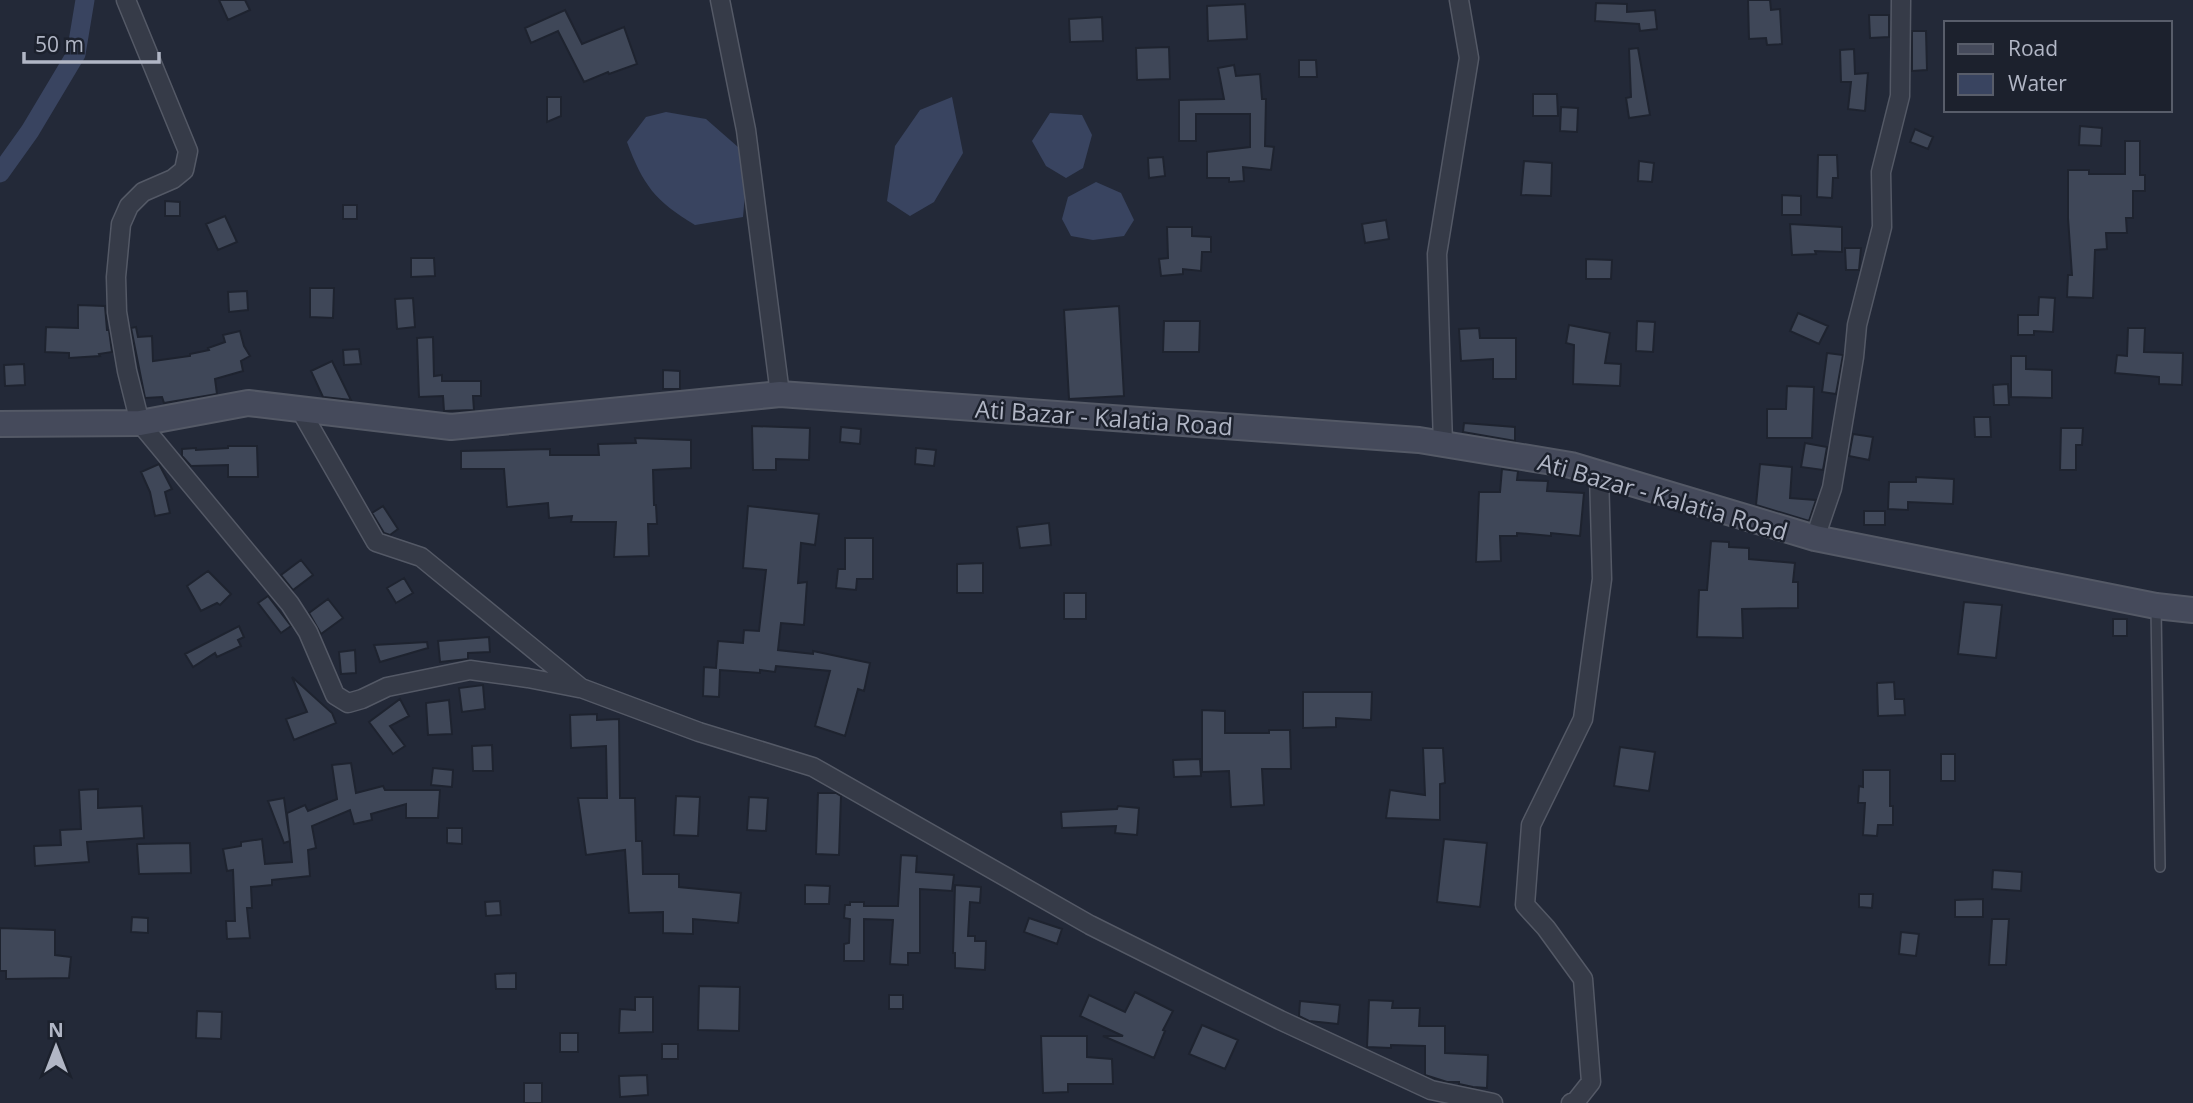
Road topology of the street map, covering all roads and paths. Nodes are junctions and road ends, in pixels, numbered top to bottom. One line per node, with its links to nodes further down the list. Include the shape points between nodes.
1 (125, 0): 7 (street, via 188,151 184,170 143,192 129,206 121,224 117,312)
2 (720, 0): 5 (street, via 746,130)
3 (1459, 0): 9 (street, via 1469,58 1437,254)
4 (1901, 0): 11 (street, via 1900,96 1881,172 1882,228 1857,326 1832,488)
5 (780, 394): 6 (main road, Ati Bazar - Kalatia Road, via 451,427); 9 (main road, Ati Bazar - Kalatia Road)
6 (301, 411): 7 (main road, Ati Bazar - Kalatia Road, via 248,403); 14 (street, via 376,542 421,557)
7 (140, 423): 8 (main road, Ati Bazar - Kalatia Road); 14 (street, via 290,604 308,632 335,695 348,703 387,687 470,670)
8 (0, 424)
9 (1443, 444): 10 (main road, Ati Bazar - Kalatia Road)
10 (1599, 474): 11 (main road, Ati Bazar - Kalatia Road); 17 (street, via 1602,579 1583,719 1531,825 1525,905 1583,979 1591,1082)
11 (1815, 538): 12 (main road, Ati Bazar - Kalatia Road)
12 (2156, 606): 13 (main road, Ati Bazar - Kalatia Road); 15 (lane)
13 (2193, 610)
14 (581, 688): 16 (street, via 699,732 813,767 1090,925 1280,1020 1431,1090)
15 (2160, 867)
16 (1493, 1103)
17 (1571, 1103)

